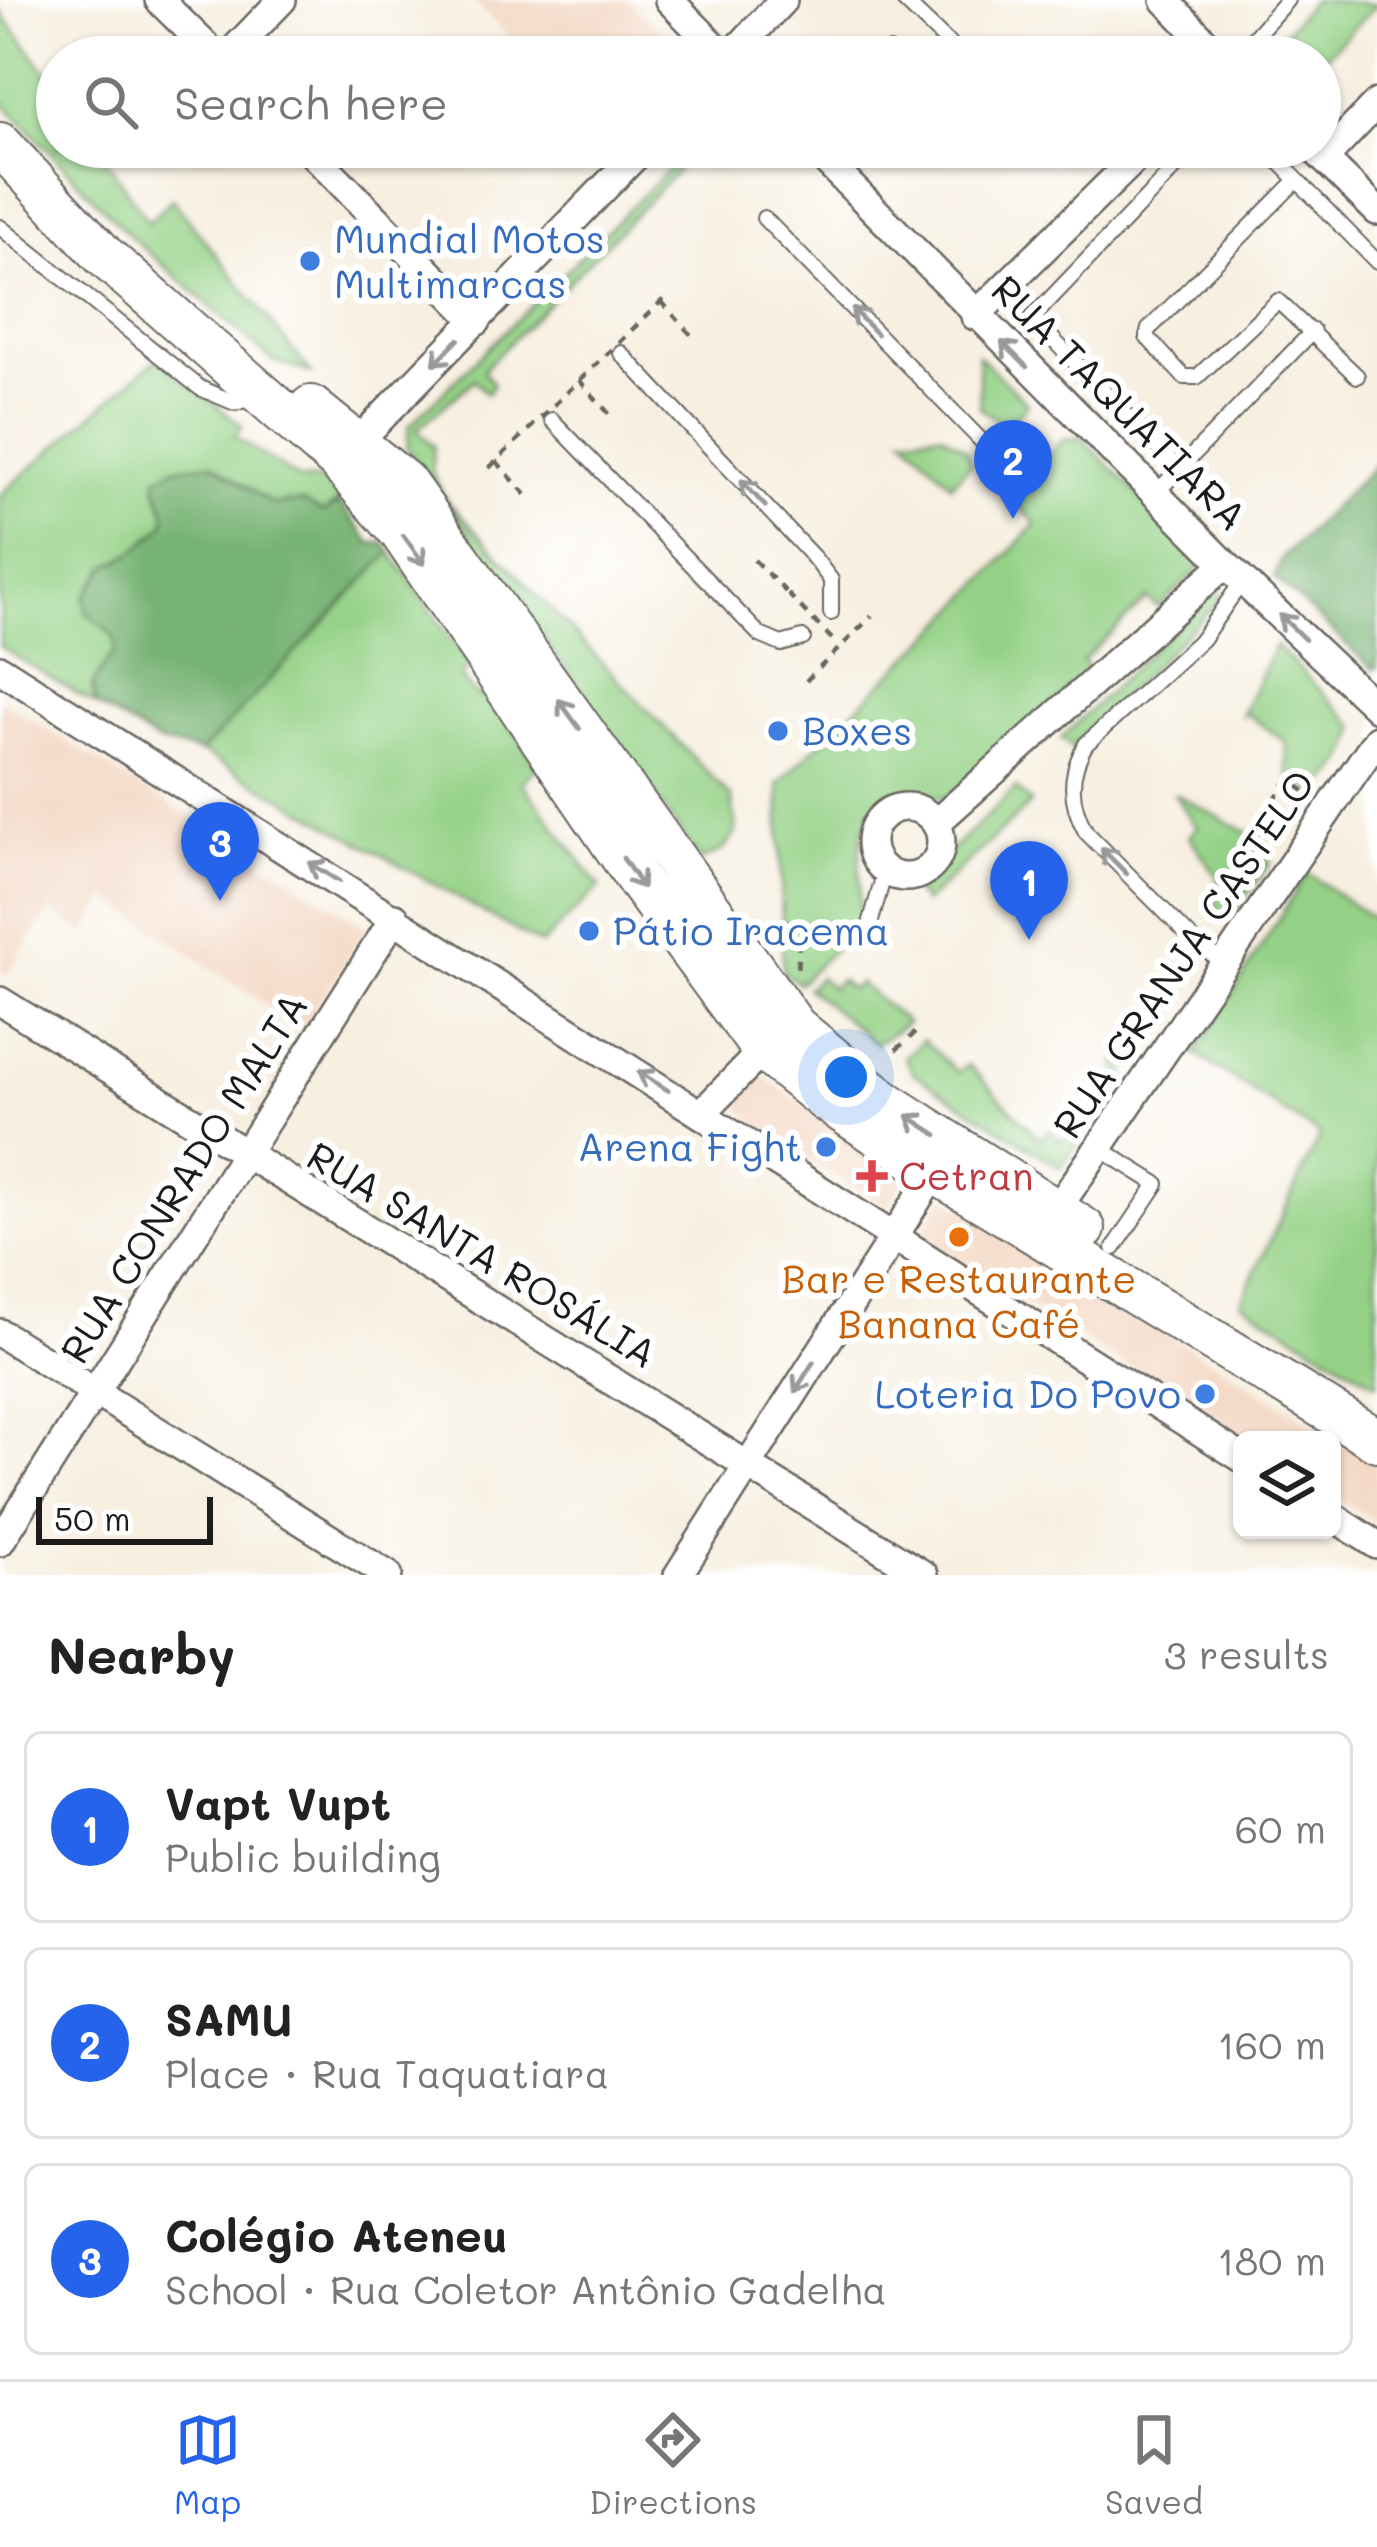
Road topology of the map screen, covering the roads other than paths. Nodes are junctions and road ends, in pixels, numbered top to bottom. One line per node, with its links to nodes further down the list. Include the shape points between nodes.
1 (158, 0): 8 (street)
2 (282, 0): 9 (street)
3 (669, 0): 10 (street)
4 (783, 0): 11 (street)
5 (902, 0): 12 (lane)
6 (1165, 0): 13 (street)
7 (1287, 0): 14 (lane)
8 (195, 36)
9 (247, 36)
10 (706, 36)
11 (748, 36)
12 (941, 36)
13 (1200, 36)
14 (1255, 36)
15 (1377, 104): 17 (street)
16 (0, 115): 19 (main road)
17 (1341, 134)
18 (0, 144): 38 (main road, via 103,255)
19 (36, 154)
20 (49, 168): 40 (main road, via 124,249)
21 (327, 168): 34 (street)
22 (624, 168): 34 (street)
23 (832, 168): 33 (street, RUA TAQUATIARA)
24 (1126, 168): 33 (street)
25 (1175, 168): 42 (lane, via 1032,318)
26 (1285, 168): 28 (lane)
27 (1333, 168): 29 (street)
28 (1297, 180): 32 (lane); 35 (lane, via 1147,337 1192,379 1272,302 1284,303)
29 (1377, 211)
30 (764, 218): 41 (lane, one-way to 30)
31 (0, 227): 38 (lane, via 200,388 235,403)
32 (1377, 262)
33 (975, 316): 43 (street, RUA TAQUATIARA, one-way to 33)
34 (477, 322): 40 (street, one-way to 40)
35 (1313, 331): 37 (lane); 42 (lane)
36 (621, 353): 45 (lane, one-way to 36, via 830,580)
37 (1357, 376)
38 (261, 394): 40 (main road)
39 (552, 420): 46 (lane, via 760,635 781,644)
40 (348, 451): 56 (main road, one-way to 56, via 689,954); 61 (main road, one-way to 40, via 884,1101 795,1027 404,482)
41 (1005, 465)
42 (1179, 469): 43 (lane)
43 (1155, 494): 44 (street, RUA TAQUATIARA)
44 (1234, 572): 48 (street, RUA TAQUATIARA, one-way to 44); 50 (street); 54 (lane, one-way to 44, via 1085,832 1072,788 1085,744 1202,639)
45 (831, 613)
46 (803, 638)
47 (0, 669): 52 (street, one-way to 47)
48 (1377, 708)
49 (1377, 739): 54 (street, RUA GRANJA CASTELO)
50 (936, 824): 51 (street, via 941,847 930,868 908,877); 51 (street, via 908,807 878,820 871,851)
51 (885, 871): 53 (lane)
52 (395, 917): 57 (street, one-way to 52); 59 (street, RUA CONRADO MALTA)
53 (869, 928)
54 (1224, 962): 58 (street, RUA GRANJA CASTELO)
55 (0, 1001): 59 (street, RUA SANTA ROSÁLIA)
56 (763, 1050): 57 (street); 60 (main road)
57 (703, 1112): 62 (street)
58 (1101, 1149): 61 (street, RUA GRANJA CASTELO); 63 (lane, via 1157,1184)
59 (245, 1156): 65 (street, RUA CONRADO MALTA); 69 (street, RUA SANTA ROSÁLIA)
60 (935, 1172): 62 (street); 67 (main road)
61 (1055, 1212): 63 (main road)
62 (893, 1235): 68 (street); 69 (street, one-way to 69)
63 (1114, 1248): 66 (main road)
64 (0, 1333): 65 (street)
65 (96, 1391): 71 (street, RUA CONRADO MALTA); 73 (street)
66 (1377, 1409)
67 (1377, 1440)
68 (1233, 1453)
69 (749, 1464): 74 (street); 75 (street, RUA SANTA ROSÁLIA)
70 (1341, 1522): 72 (street)
71 (0, 1542)
72 (1377, 1545)
73 (388, 1575)
74 (678, 1575)
75 (924, 1575)

